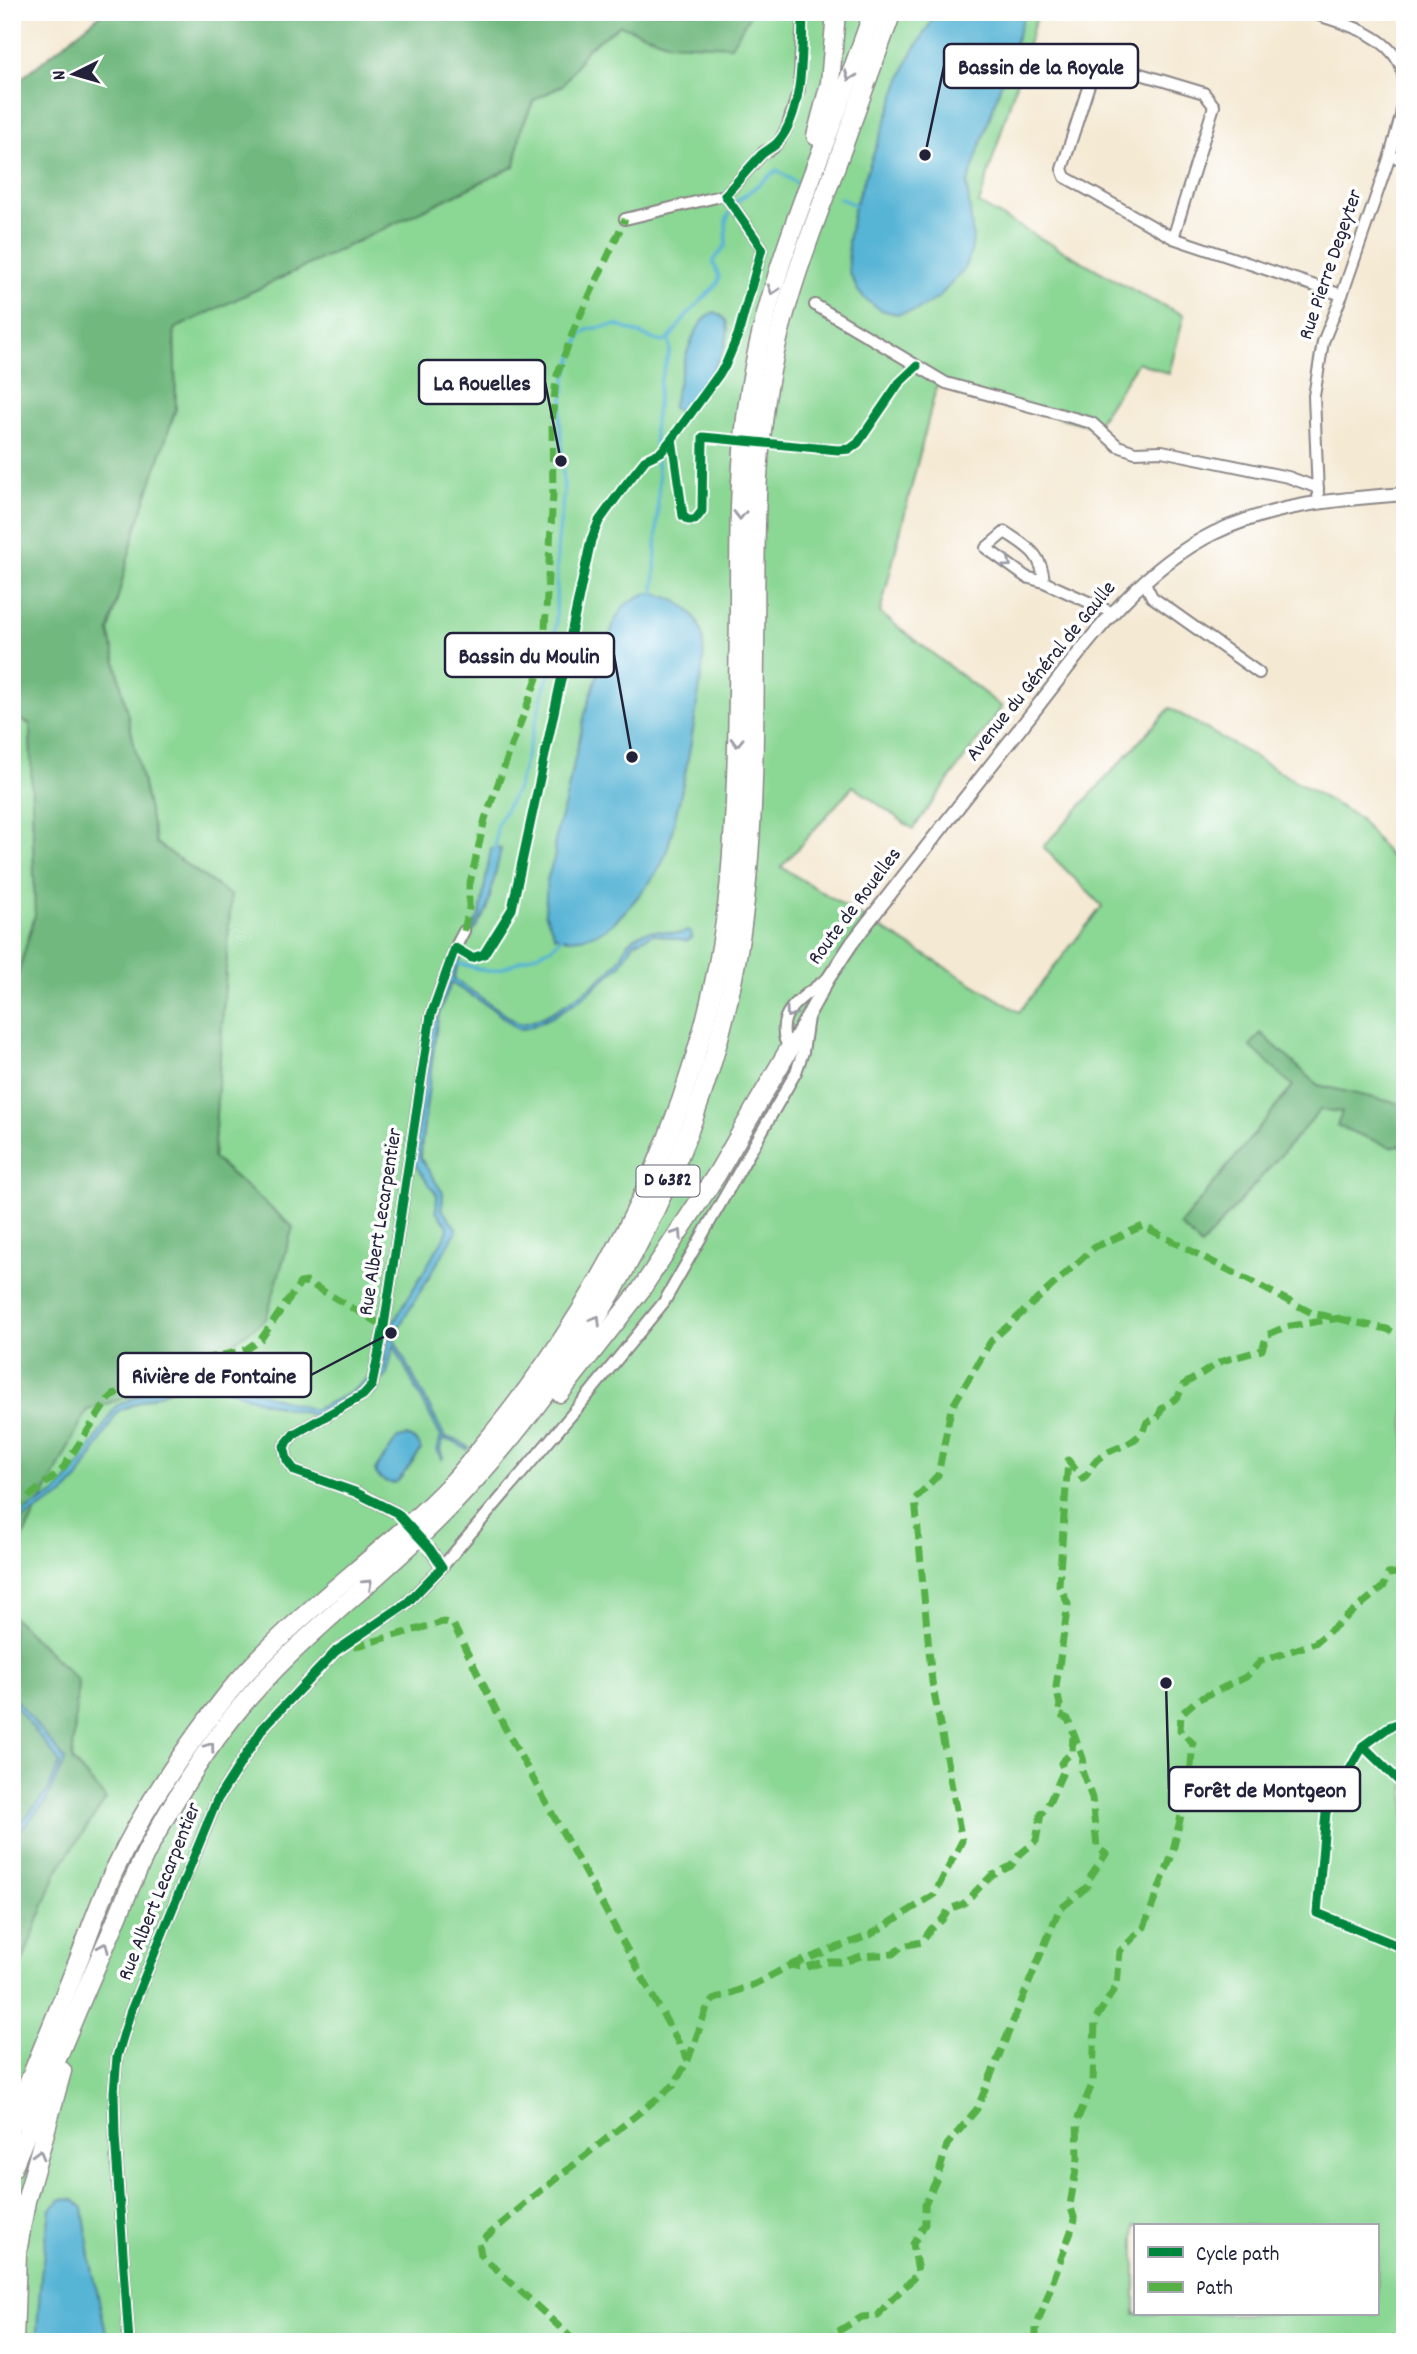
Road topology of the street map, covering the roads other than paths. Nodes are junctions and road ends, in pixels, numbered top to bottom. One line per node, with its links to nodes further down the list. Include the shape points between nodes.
1 (803, 12): 9 (street, via 799,90 787,128)
2 (836, 12): 11 (highway, via 830,83)
3 (873, 12): 11 (highway, D 6382, one-way to 11)
4 (892, 12): 27 (highway, D 6382, one-way to 4, via 518,1431 596,1320 666,1186 707,1082 727,1007 749,861 757,479 764,413 783,315)
5 (1309, 12): 6 (street, Rue Pierre Degeyter, via 1362,30 1386,46 1401,65)
6 (1405, 86): 7 (street, Rue Pierre Degeyter)
7 (1390, 156): 8 (street); 14 (street, Rue Pierre Degeyter)
8 (1405, 160)
9 (725, 195): 10 (street); 13 (street, via 762,248)
10 (625, 219)
11 (791, 238): 31 (highway, D 6382, one-way to 31, via 756,355 740,480 736,783 731,873 719,955 702,1031 654,1171 590,1300 504,1420 454,1481 290,1628 233,1688 194,1739 159,1789 114,1871)
12 (1173, 238): 12 (street, via 1065,177 1062,169 1094,69 1107,64 1204,93 1214,106); 14 (street)
13 (756, 270)
14 (1342, 295): 17 (street, Rue Pierre Degeyter, via 1323,342 1314,396)
15 (815, 305): 17 (street, via 946,383 1092,424 1118,446 1135,452 1162,451 1274,474)
16 (1405, 494): 17 (street, Avenue du Général de Gaulle)
17 (1318, 495): 18 (street, Avenue du Général de Gaulle, via 1213,534)
18 (1144, 581): 20 (street, Avenue du Général de Gaulle); 21 (street, via 1152,597)
19 (1045, 582): 19 (street, one-way to 19, via 1038,557 1005,532 986,548 1026,577); 20 (street)
20 (1113, 612): 22 (street, Avenue du Général de Gaulle)
21 (1259, 673)
22 (927, 845): 24 (street, Route de Rouelles)
23 (464, 931): 26 (street, Rue Albert Lecarpentier, via 431,1015 372,1385 363,1395 294,1434 284,1446 295,1471)
24 (828, 979): 25 (street, via 808,1014); 25 (street, Route de Rouelles, one-way to 25, via 784,1019 785,1040)
25 (798, 1048): 27 (highway, one-way to 25, via 533,1428 640,1290); 29 (street, Rue Albert Lecarpentier, via 796,1072 664,1302)
26 (397, 1513)
27 (441, 1516): 30 (highway, D 6382, one-way to 27, via 152,1840 231,1718)
28 (430, 1549): 29 (street)
29 (442, 1567): 36 (street, Rue Albert Lecarpentier, via 407,1603 336,1651 263,1728 217,1800 158,1943 117,2057 114,2092)
30 (85, 1990): 34 (highway, D 6382); 35 (highway, one-way to 30, via 17,2253 26,2201)
31 (56, 2016): 32 (highway); 33 (highway, D 6382)
32 (12, 2105)
33 (12, 2123)
34 (12, 2169)
35 (15, 2342)
36 (129, 2342)

